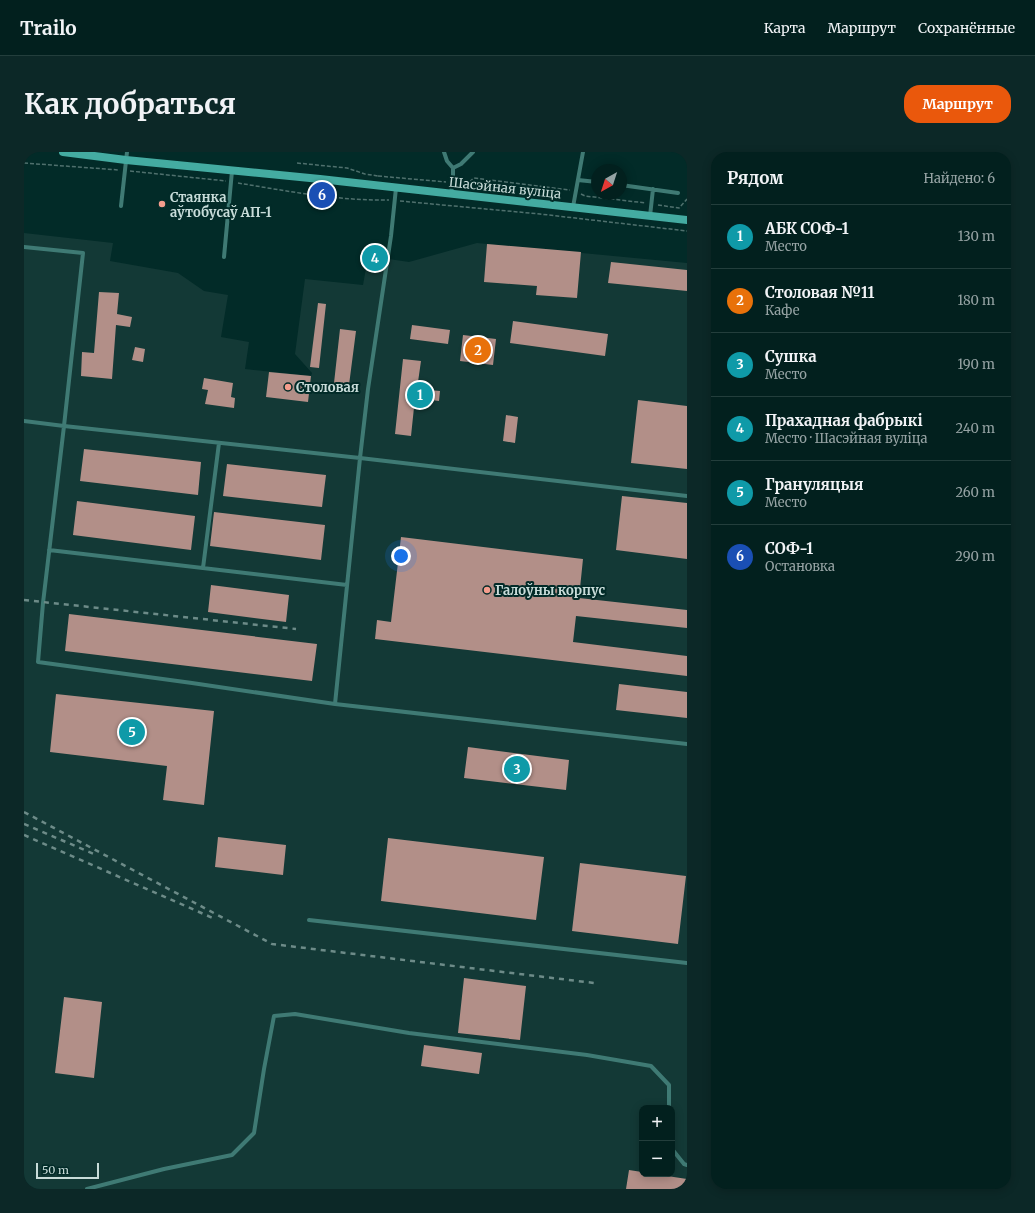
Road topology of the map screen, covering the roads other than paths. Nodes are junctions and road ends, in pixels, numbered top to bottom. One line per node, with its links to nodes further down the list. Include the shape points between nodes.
1 (63, 152): 5 (main road, Шасэйная вуліца)
2 (444, 152): 6 (lane)
3 (472, 152): 6 (lane, via 461,164)
4 (583, 152): 8 (lane)
5 (127, 156): 7 (main road, Шасэйная вуліца); 15 (lane)
6 (453, 168): 14 (lane)
7 (232, 170): 11 (main road, Шасэйная вуліца); 20 (lane)
8 (578, 180): 9 (lane); 16 (lane)
9 (591, 181)
10 (627, 186): 12 (lane)
11 (396, 188): 14 (main road, Шасэйная вуліца); 24 (lane)
12 (653, 190): 13 (lane); 17 (lane)
13 (678, 193)
14 (451, 194): 16 (main road, Шасэйная вуліца)
15 (121, 206)
16 (573, 207): 17 (main road, Шасэйная вуліца)
17 (650, 216): 18 (main road, Шасэйная вуліца)
18 (687, 220)
19 (24, 248): 22 (lane, via 83,253)
20 (224, 257)
21 (24, 421): 22 (lane)
22 (64, 426): 23 (lane); 26 (lane)
23 (219, 443): 24 (lane); 27 (lane)
24 (360, 458): 25 (lane); 28 (lane)
25 (687, 496)
26 (49, 550): 27 (lane); 29 (lane, via 38,662)
27 (203, 568): 28 (lane)
28 (347, 585): 29 (lane)
29 (335, 704): 30 (lane)
30 (687, 744)
31 (308, 920): 32 (lane)
32 (687, 963)
33 (669, 1105): 36 (lane, via 669,1085 651,1066 409,1033 295,1014 274,1016 254,1133 232,1156 164,1169)
34 (675, 1153): 35 (lane)
35 (687, 1165)
36 (87, 1189)

